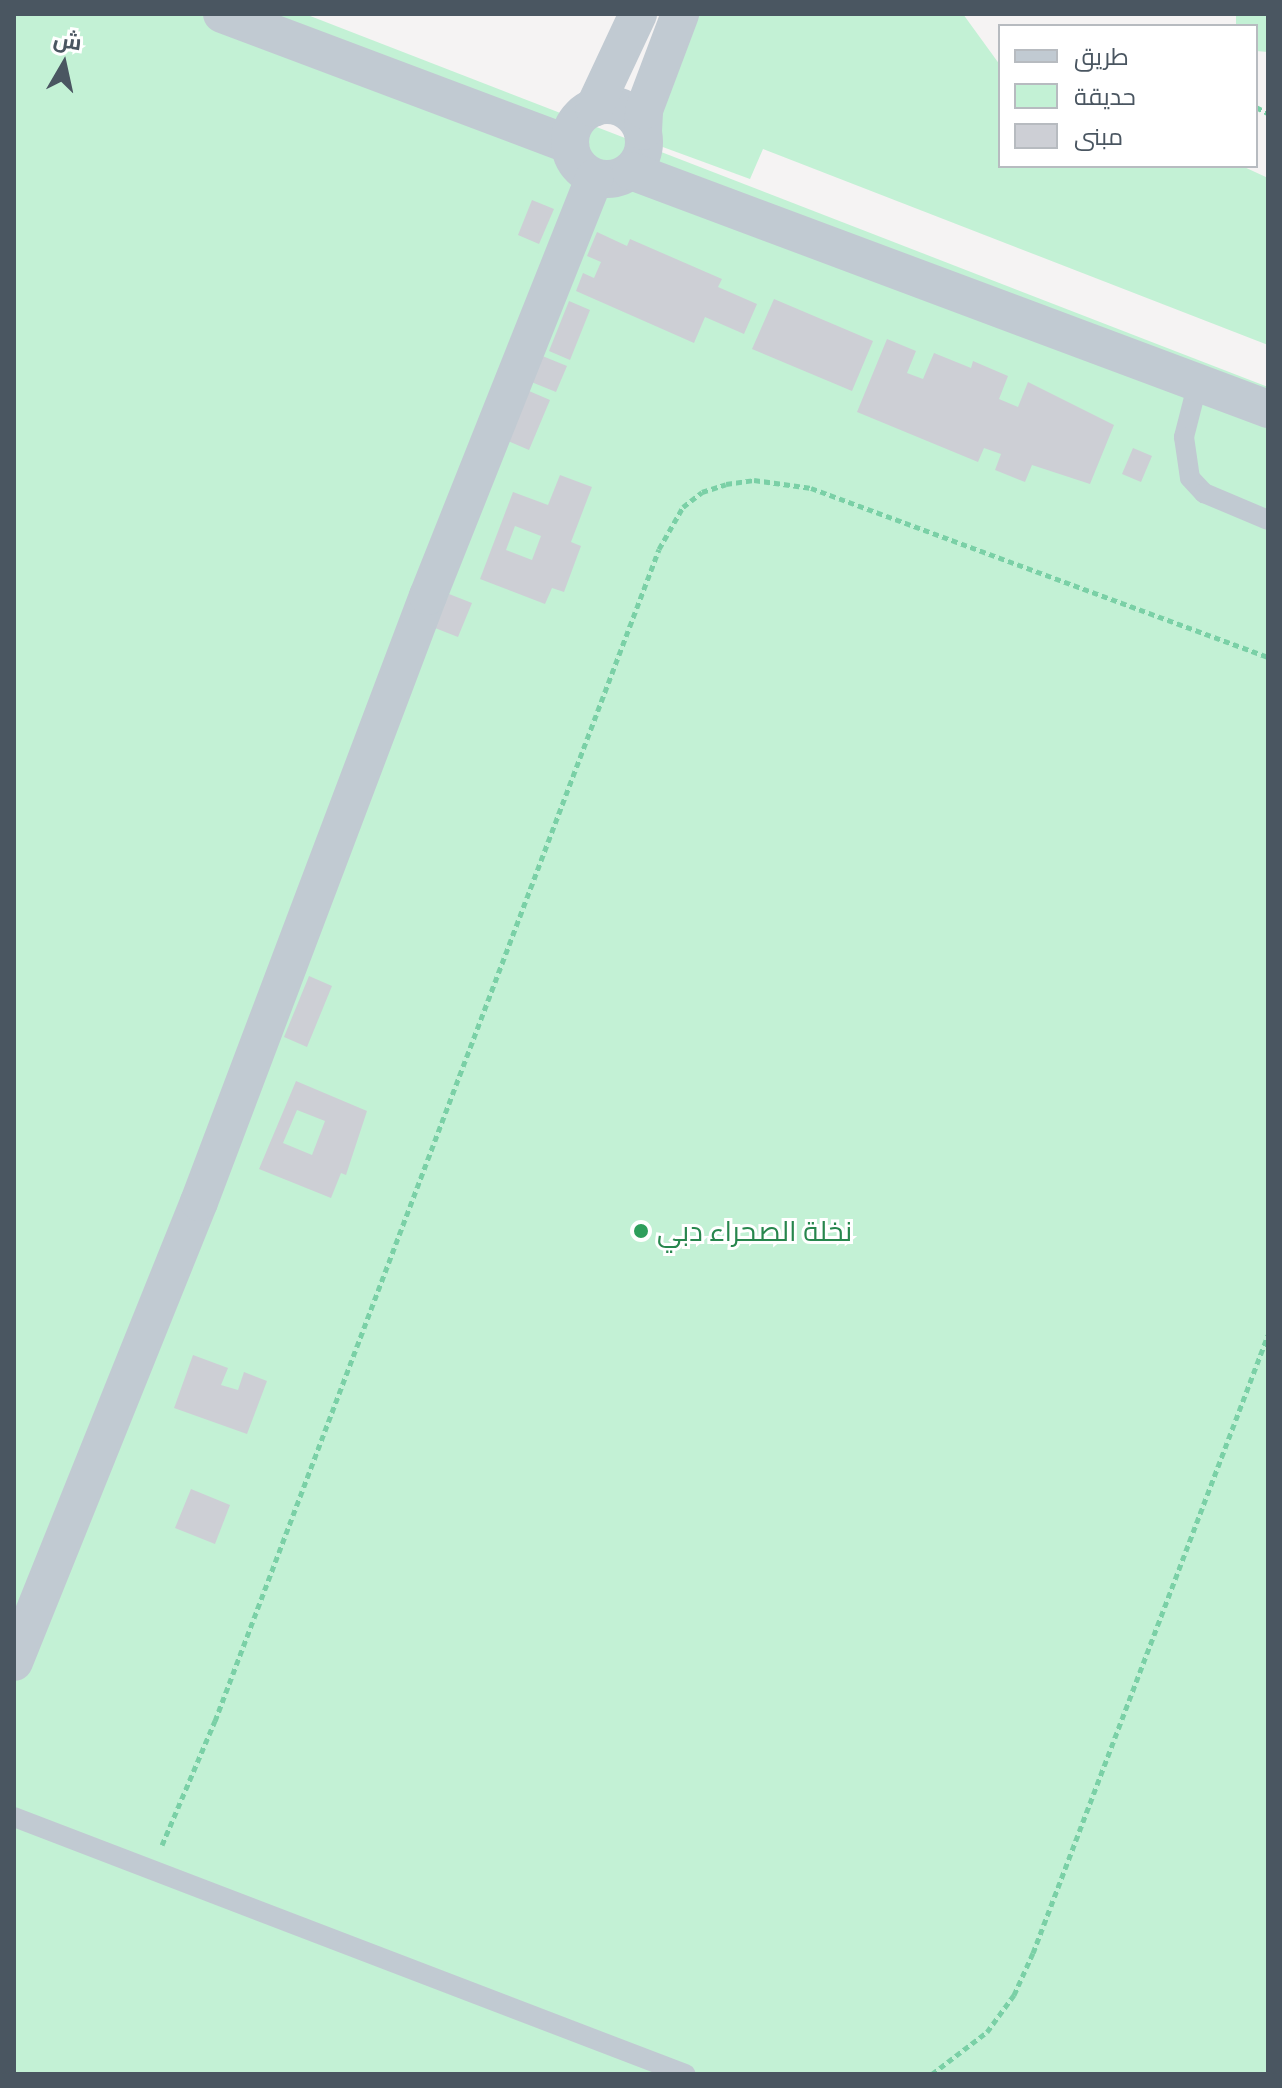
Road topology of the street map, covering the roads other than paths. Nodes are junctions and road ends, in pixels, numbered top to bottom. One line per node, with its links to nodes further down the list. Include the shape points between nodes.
1 (222, 14): 6 (street)
2 (638, 14): 4 (street)
3 (680, 14): 5 (street, via 644,110)
4 (594, 108): 5 (street, via 623,109); 6 (street, via 580,116)
5 (643, 131): 7 (street, via 640,160)
6 (570, 145): 8 (street, via 574,159)
7 (631, 171): 8 (street, via 615,179); 9 (street)
8 (594, 178): 12 (street, via 428,596 199,1202)
9 (1198, 382): 10 (street); 11 (lane, via 1184,437 1190,478 1204,493)
10 (1268, 409)
11 (1268, 520)
12 (14, 1662)
13 (14, 1817): 14 (lane)
14 (685, 2074)

